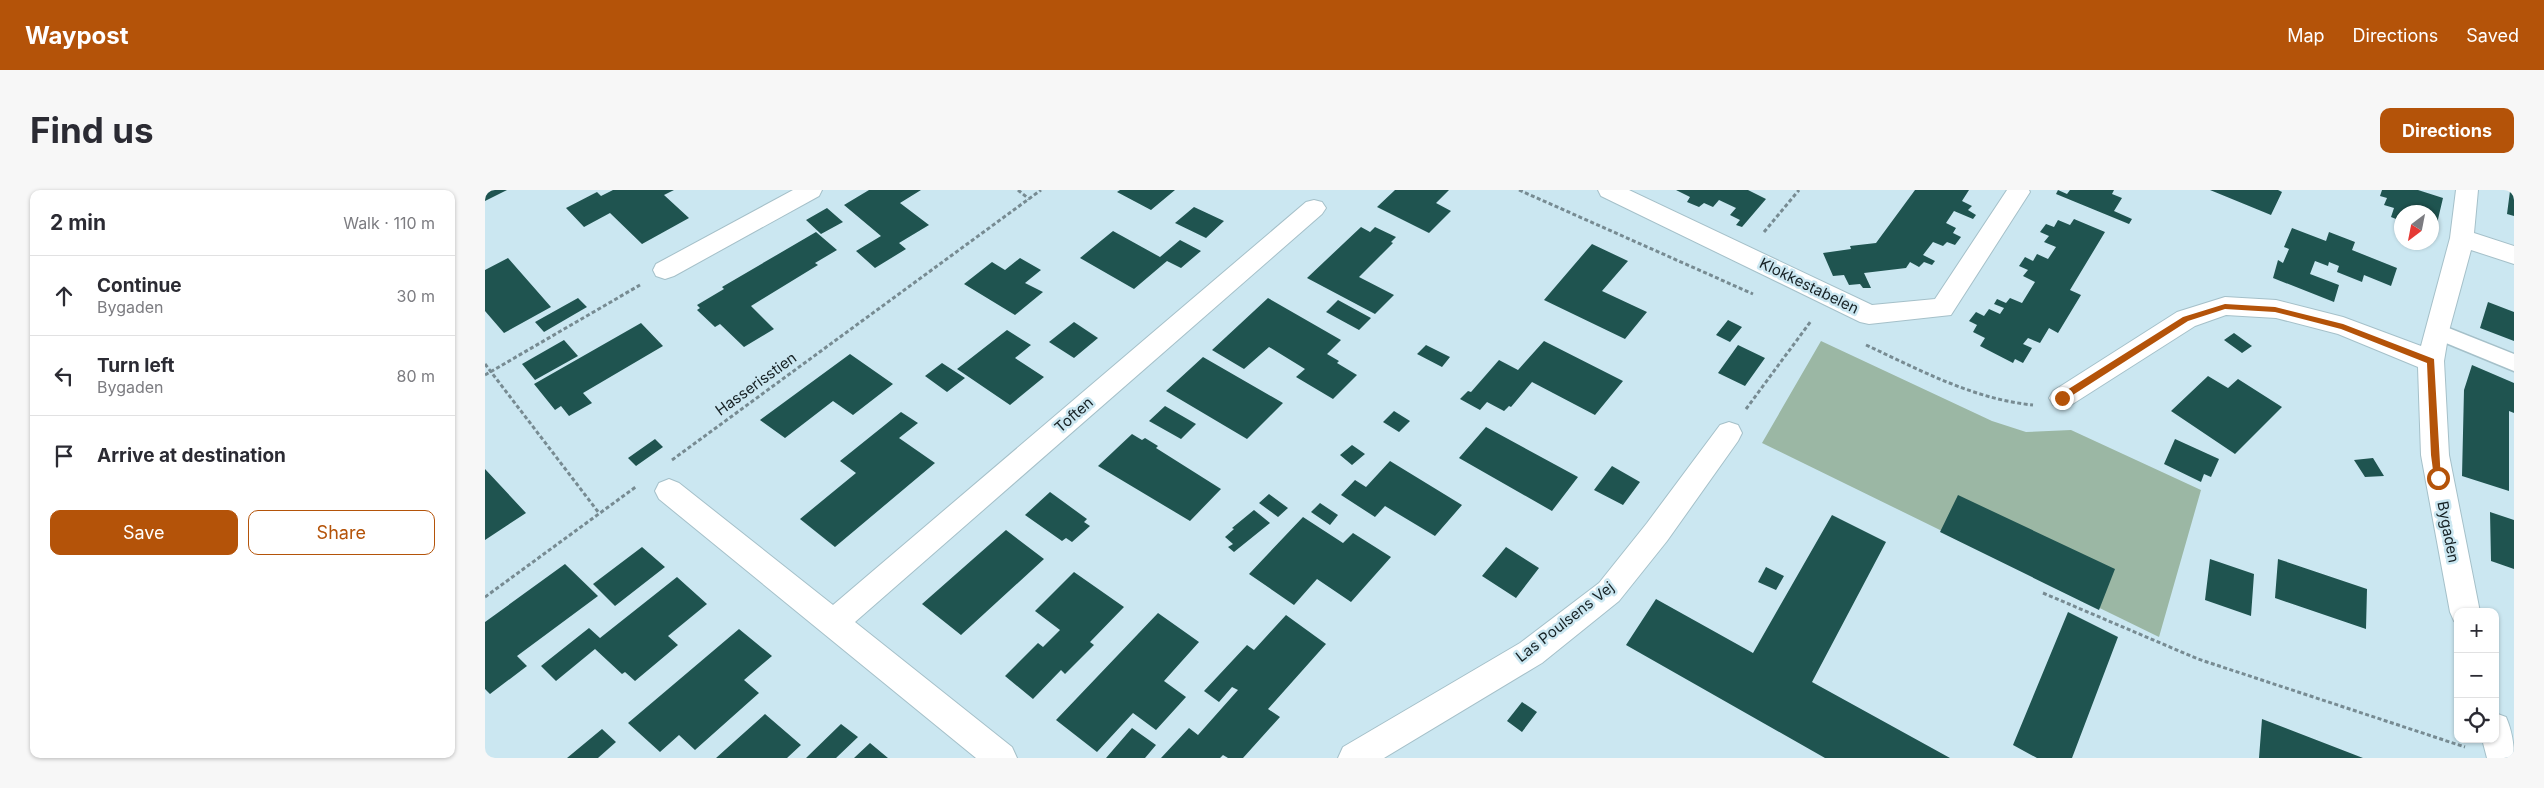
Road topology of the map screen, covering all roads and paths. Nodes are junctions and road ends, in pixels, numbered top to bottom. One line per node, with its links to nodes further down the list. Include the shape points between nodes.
1 (811, 190): 13 (street)
2 (1018, 190): 8 (path)
3 (1041, 190): 8 (path, Hasserisstien)
4 (1609, 190): 12 (street, Klokkestabelen)
5 (1799, 190): 12 (path, via 1764,232 1768,244)
6 (2018, 190): 12 (street, Klokkestabelen, via 1942,308 1869,315)
7 (2467, 190): 10 (street, Bygaden)
8 (1029, 198): 23 (path, Hasserisstien)
9 (1313, 208): 30 (street, Toften)
10 (2462, 238): 11 (street); 15 (street, Bygaden)
11 (2514, 256)
12 (1755, 260)
13 (665, 270): 19 (path)
14 (1811, 321): 22 (path)
15 (2436, 332): 16 (street, Bygaden); 17 (lane)
16 (2431, 361): 21 (street, via 2343,326 2275,309 2225,306 2186,319); 29 (street, Bygaden, via 2436,463)
17 (2514, 362)
18 (485, 364): 19 (path)
19 (491, 371): 20 (path); 26 (path)
20 (485, 375)
21 (2062, 398)
22 (1729, 433): 34 (street, Las Poulsens Vej, via 1609,592 1531,653)
23 (669, 462)
24 (637, 485): 26 (path)
25 (669, 491): 30 (street)
26 (599, 513): 28 (path)
27 (2043, 593): 32 (path, via 2198,659)
28 (485, 597)
29 (2464, 608)
30 (834, 622): 33 (street)
31 (2499, 743): 35 (street)
32 (2471, 749)
33 (1001, 758)
34 (1354, 758)
35 (2503, 758)

